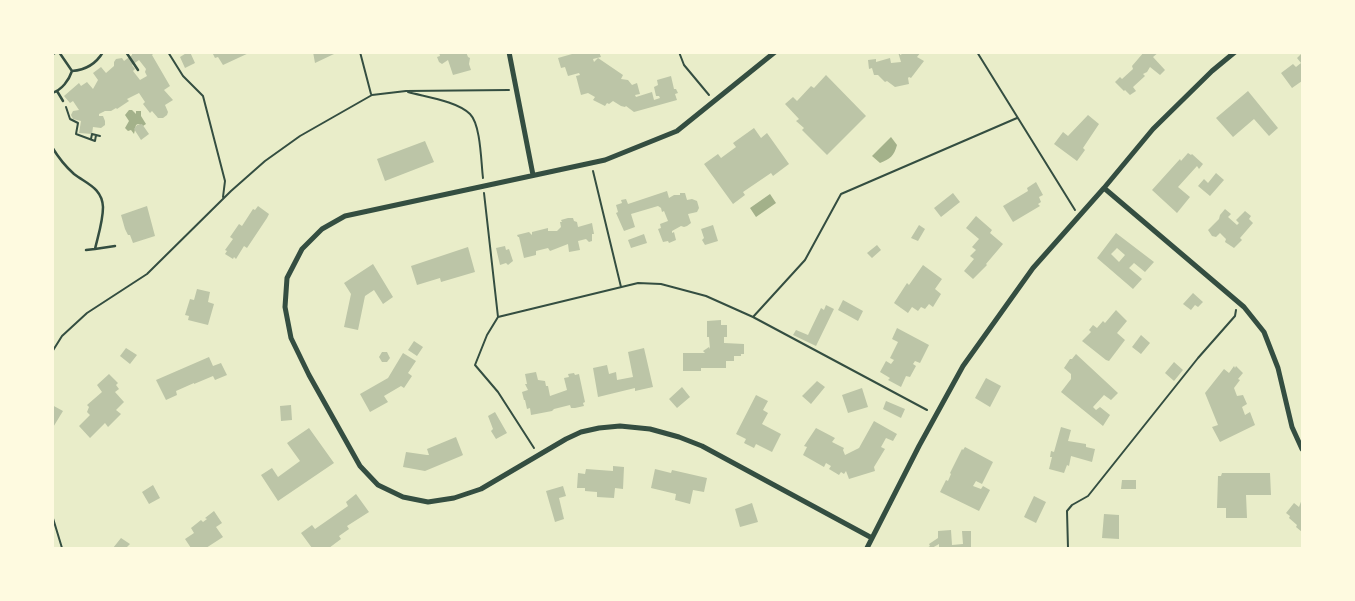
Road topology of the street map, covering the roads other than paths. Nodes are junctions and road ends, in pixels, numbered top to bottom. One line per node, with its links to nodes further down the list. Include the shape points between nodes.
1 (59, 52): 8 (lane)
2 (103, 52): 8 (lane, via 92,65)
3 (126, 52): 7 (lane)
4 (509, 52): 13 (street)
5 (775, 52): 13 (street, via 677,130 605,160)
6 (1235, 52): 14 (street, via 1153,129)
7 (138, 70)
8 (72, 71): 9 (lane, via 70,78)
9 (57, 91): 10 (lane); 11 (lane)
10 (52, 93)
11 (63, 101)
12 (52, 147): 16 (lane, via 65,165 101,195 102,216)
13 (533, 175): 19 (street, via 346,216 322,229 302,249 287,278 285,307 291,338 360,466 378,485 403,498 428,502 481,489 582,432 620,426 650,429 702,446)
14 (1104, 188): 18 (street, via 1239,303 1264,332 1278,368 1292,427); 19 (street, via 1033,268 963,366)
15 (115, 246): 16 (lane)
16 (95, 249): 17 (lane)
17 (86, 250)
18 (1302, 449)
19 (872, 538): 20 (street)
20 (867, 548)

